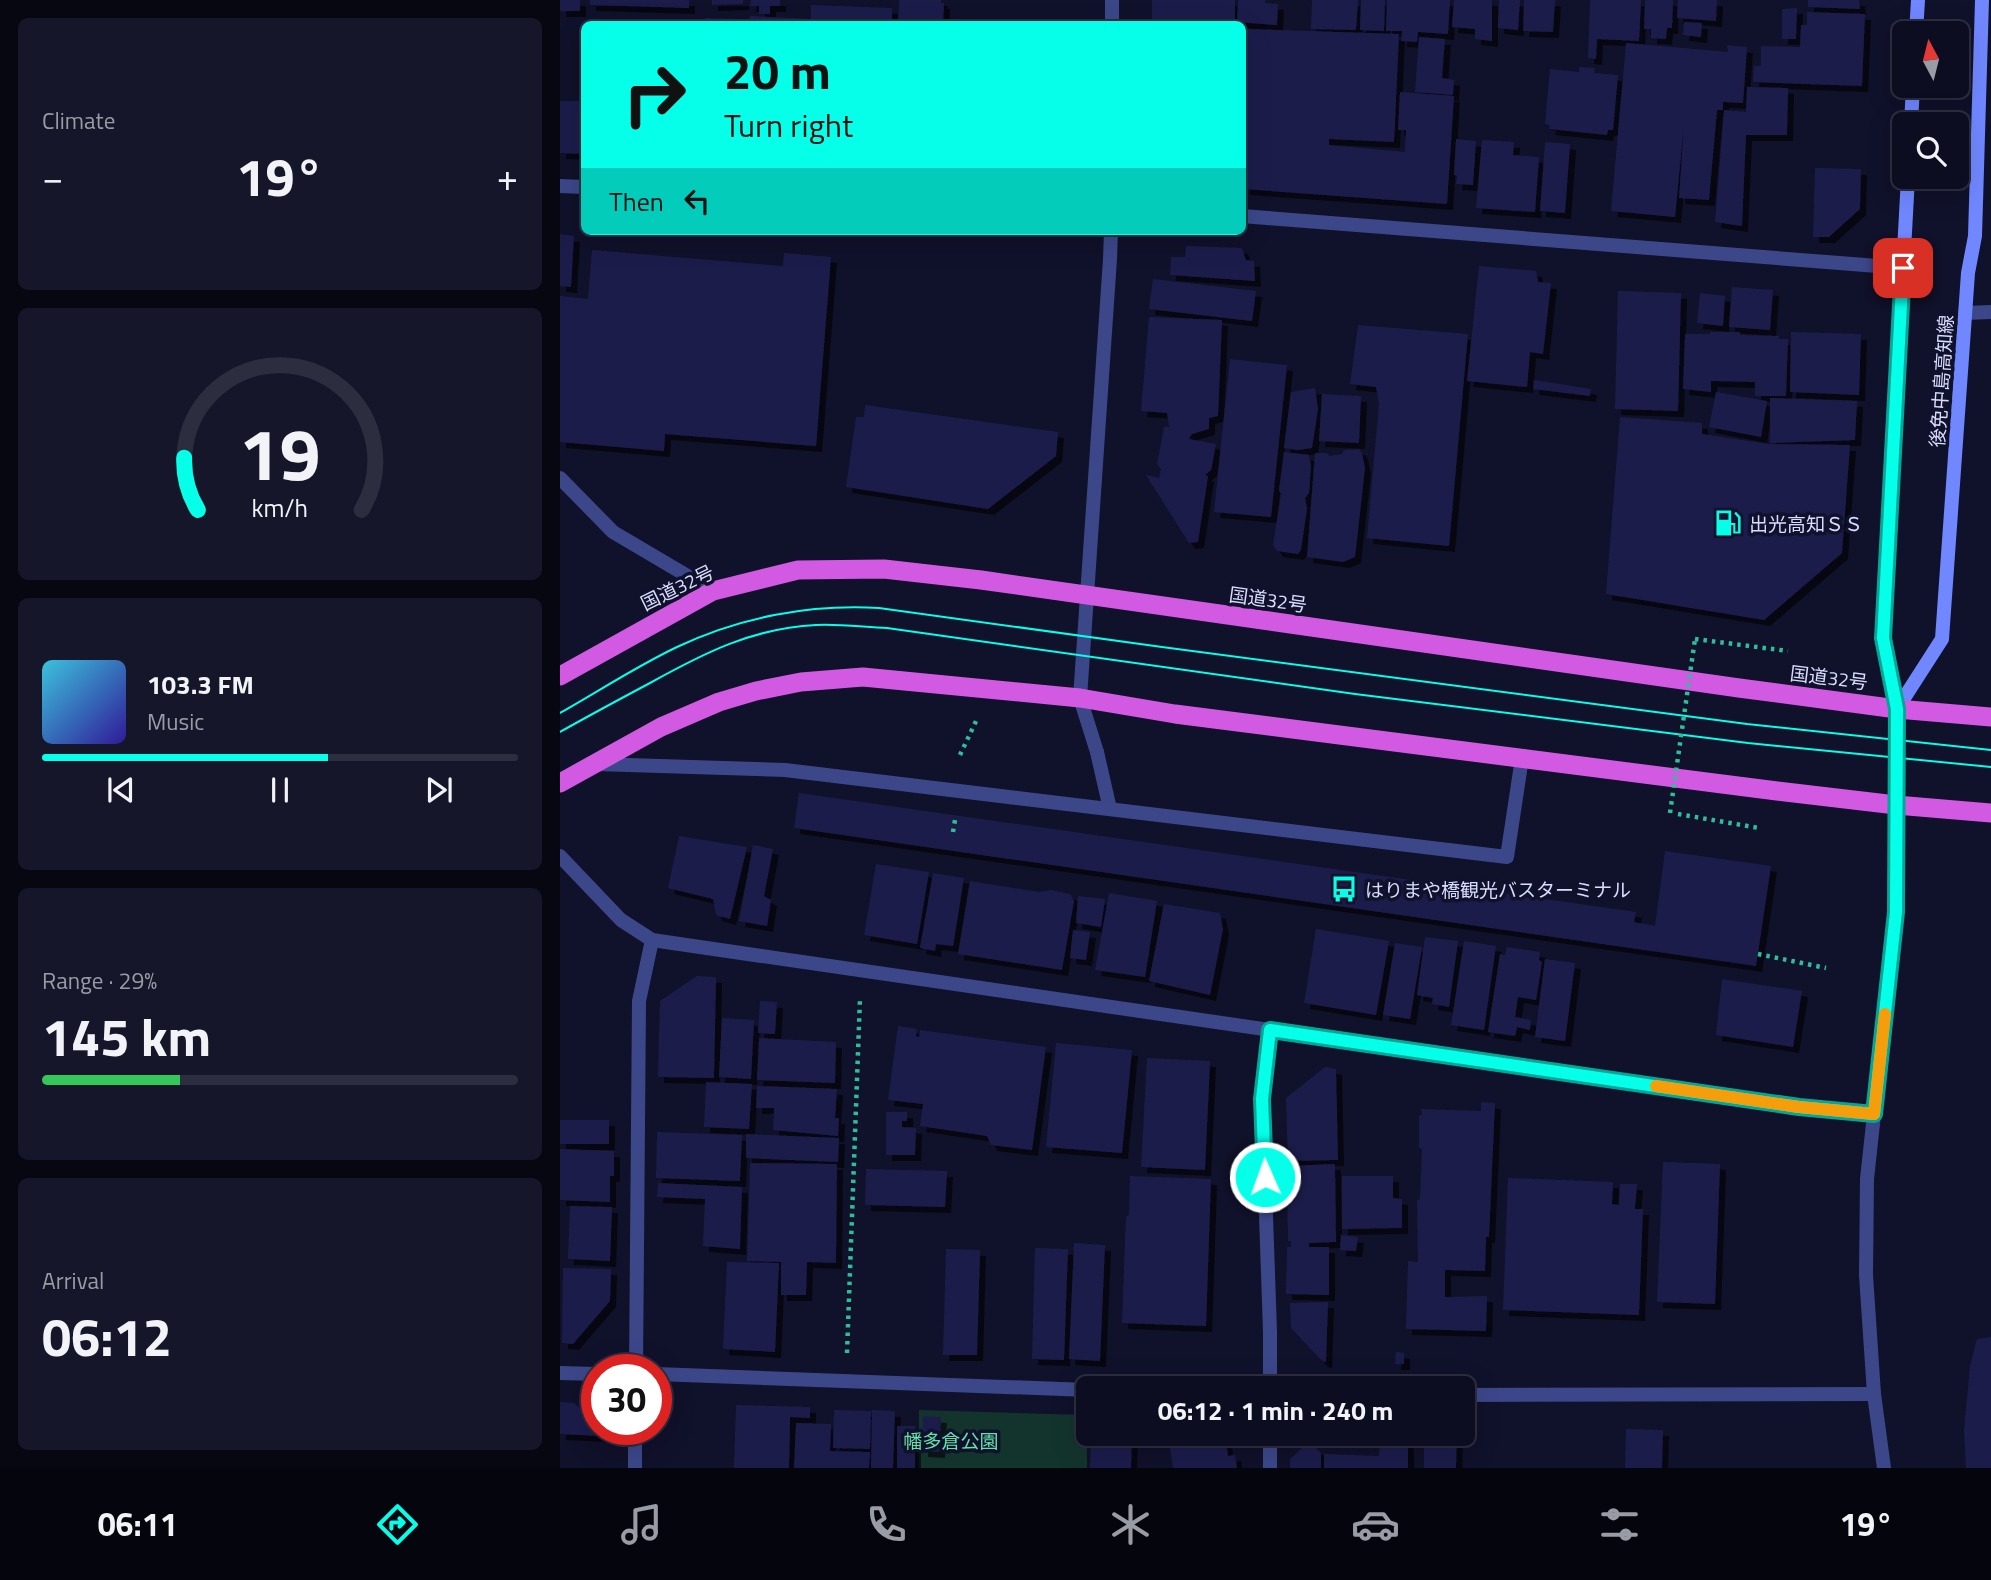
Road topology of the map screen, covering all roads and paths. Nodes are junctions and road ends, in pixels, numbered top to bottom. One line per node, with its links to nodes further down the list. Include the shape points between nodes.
1 (1112, 0): 4 (street)
2 (1918, 0): 5 (main road)
3 (1982, 0): 13 (main road, 後免中島高知線, via 1975,236)
4 (1112, 21)
5 (1917, 21)
6 (560, 186): 7 (street)
7 (581, 187)
8 (1907, 189): 11 (main road)
9 (1246, 216): 11 (street)
10 (1111, 235): 16 (street)
11 (1903, 268): 21 (main road, via 1883,638)
12 (1991, 312): 13 (street)
13 (1965, 313): 21 (main road, 後免中島高知線, via 1942,639)
14 (560, 478): 15 (street, via 613,532)
15 (713, 591): 16 (highway, 国道32号, via 797,570 884,569); 18 (highway, 国道32号)
16 (1088, 597): 19 (street); 21 (highway, 国道32号)
17 (1788, 651): 30 (path, bridge, via 1695,639 1670,813)
18 (560, 676)
19 (1080, 698): 24 (highway); 25 (highway, via 863,677 802,682 719,702); 28 (street)
20 (982, 709): 23 (path)
21 (1897, 709): 22 (highway, 国道32号); 27 (main road)
22 (1991, 717)
23 (960, 755)
24 (1522, 758): 27 (highway); 28 (street, via 1507,857)
25 (596, 764): 26 (highway); 28 (street, via 785,770)
26 (560, 783)
27 (1896, 805): 29 (highway); 37 (street, via 1896,912)
28 (1110, 809)
29 (1991, 813)
30 (1759, 828)
31 (560, 856): 32 (street, via 621,920)
32 (652, 940): 35 (street); 38 (street, via 639,1001)
33 (1758, 954): 34 (path)
34 (1826, 968)
35 (861, 969): 36 (street); 43 (path)
36 (1270, 1030): 37 (street); 42 (street, via 1262,1099)
37 (1874, 1114): 45 (street, via 1867,1180 1866,1275)
38 (636, 1354)
39 (560, 1373): 40 (street)
40 (581, 1374)
41 (672, 1375): 43 (street)
42 (1270, 1376)
43 (846, 1381): 44 (street)
44 (1076, 1390)
45 (1874, 1394): 46 (street); 51 (street)
46 (1475, 1395)
47 (635, 1445): 49 (street)
48 (1270, 1446): 50 (street)
49 (635, 1468)
50 (1270, 1468)
51 (1884, 1468)

